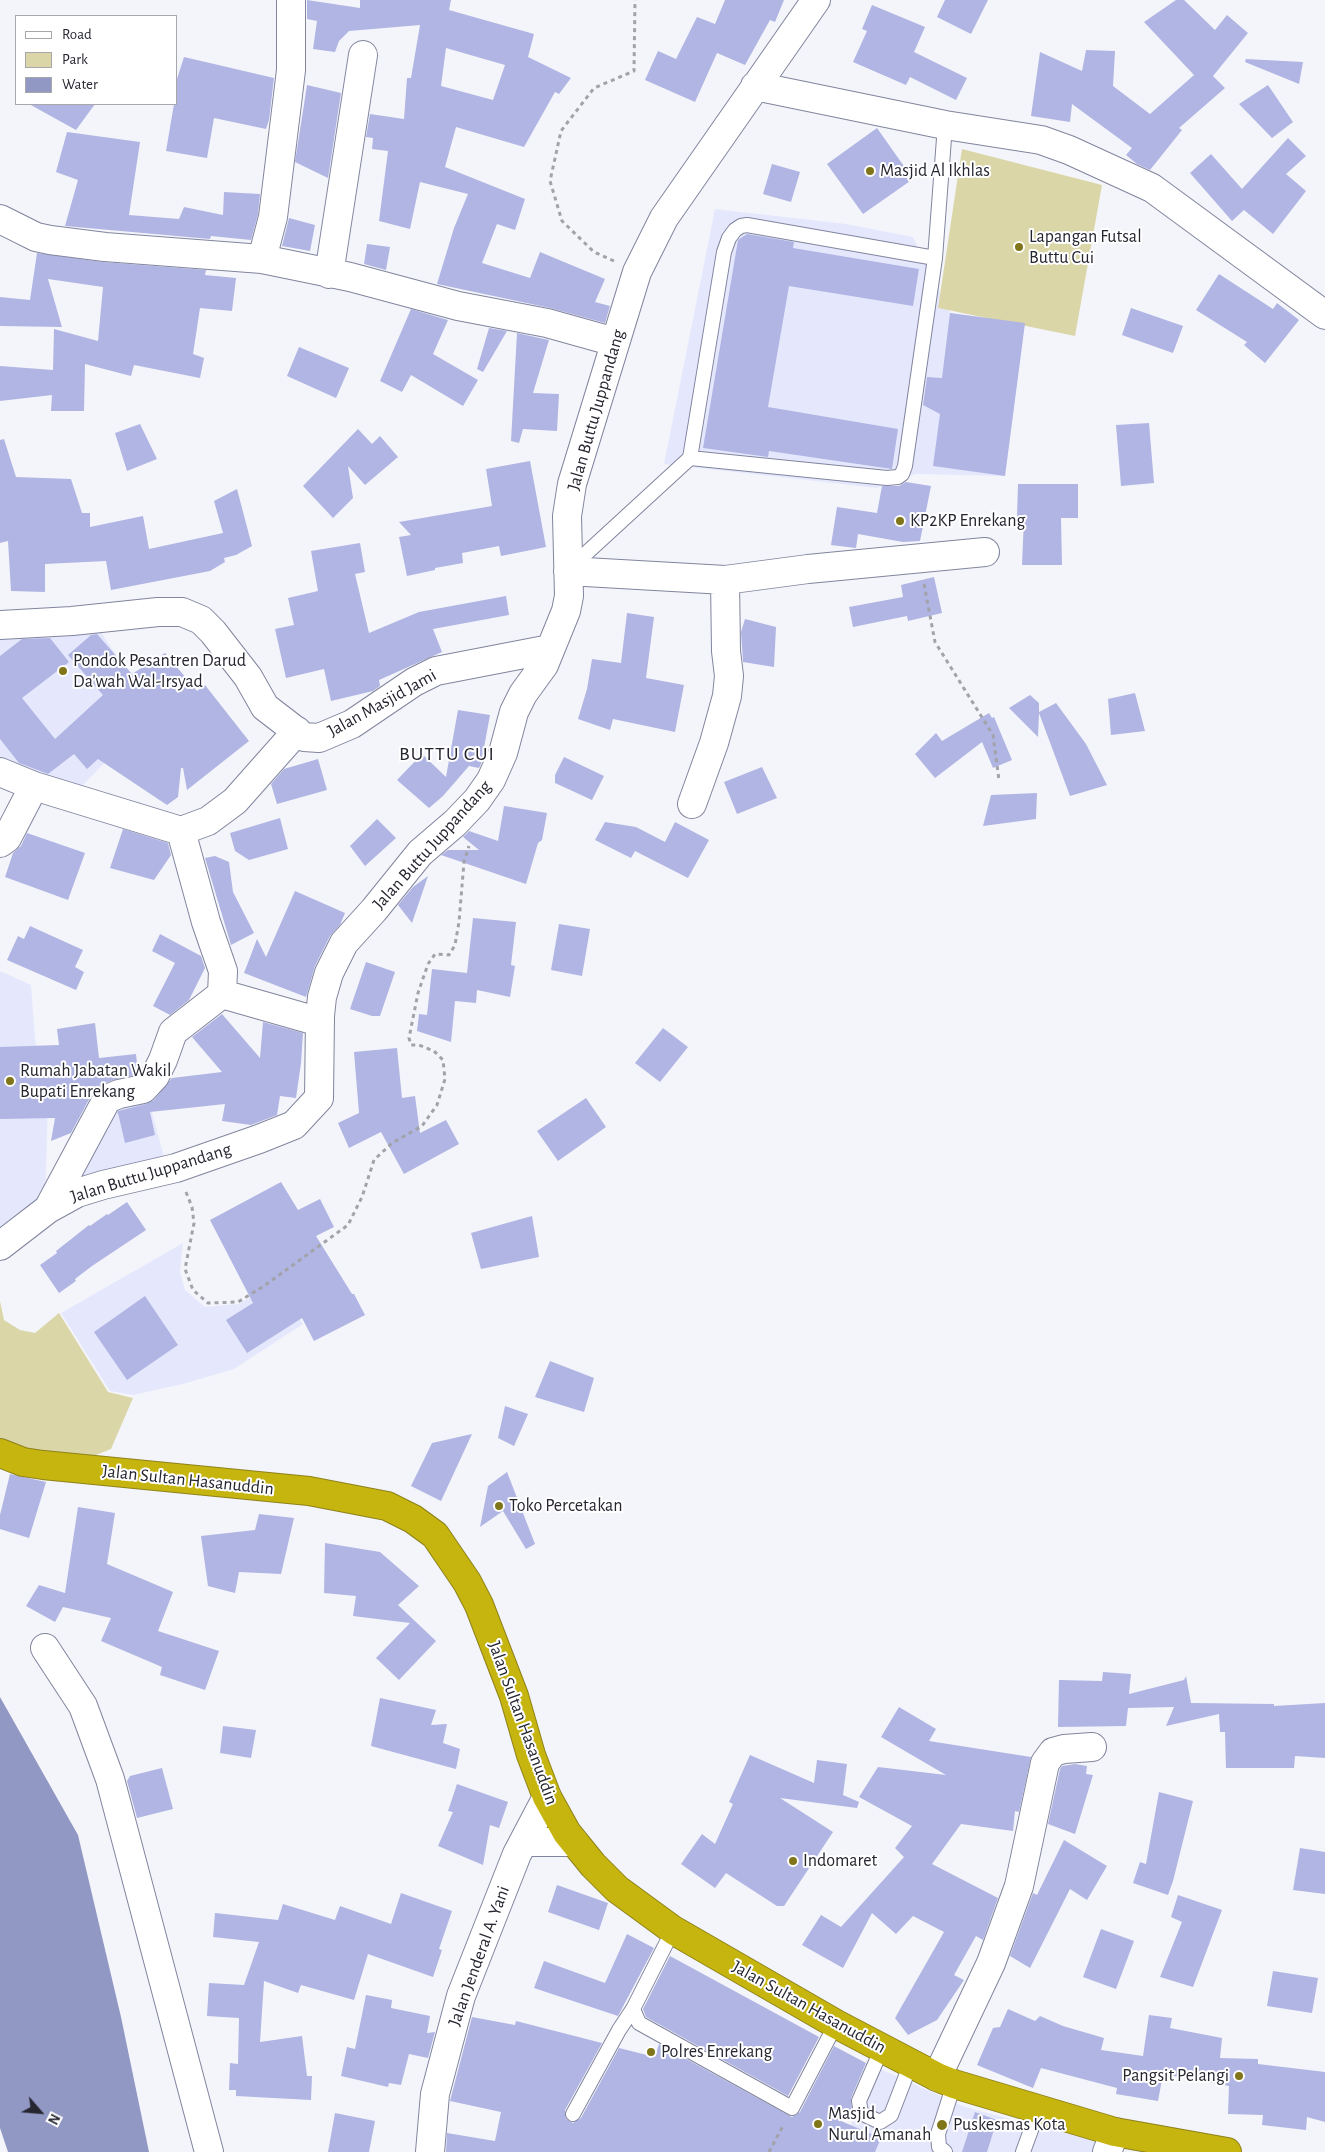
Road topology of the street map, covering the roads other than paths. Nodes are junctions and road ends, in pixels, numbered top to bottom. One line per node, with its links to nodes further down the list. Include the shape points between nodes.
1 (291, 0): 8 (street, via 291,70 273,217)
2 (816, 0): 4 (street, Jalan Buttu Juppandang)
3 (363, 55): 9 (street)
4 (756, 86): 5 (street); 11 (street, Jalan Buttu Juppandang, via 664,218 638,272)
5 (945, 126): 7 (lane); 10 (street, via 1041,140 1122,172 1152,188)
6 (0, 219): 8 (street, via 36,237 50,240)
7 (935, 258): 12 (lane, via 902,474 887,478); 12 (lane, via 747,225 735,230 724,252)
8 (262, 260): 9 (street)
9 (329, 274): 11 (street, via 458,306 547,323)
10 (1325, 315)
11 (615, 342): 14 (street, Jalan Buttu Juppandang, via 572,484 567,516)
12 (690, 458): 14 (lane)
13 (985, 552): 15 (street)
14 (568, 571): 15 (street); 17 (street, Jalan Buttu Juppandang, via 566,611)
15 (725, 580): 21 (street, via 729,676 714,743)
16 (0, 625): 18 (street, Jalan Masjid Jami, via 182,612 201,620 213,632 248,677 265,707)
17 (550, 649): 18 (street, Jalan Masjid Jami, via 436,671 339,730 319,738 304,737); 25 (street, Jalan Buttu Juppandang, via 544,665 522,694 503,753 491,780 477,800 420,853 344,943 329,973 322,997)
18 (297, 731): 22 (street, via 235,801 208,821)
19 (0, 772): 20 (street)
20 (34, 786): 22 (street); 23 (street, via 6,838)
21 (692, 804)
22 (181, 831): 24 (street, via 223,970)
23 (0, 843)
24 (222, 994): 25 (street); 26 (street, via 173,1032 155,1076 143,1089 107,1099)
25 (320, 1022): 26 (street, Jalan Buttu Juppandang, via 319,1098 294,1125 176,1168 77,1193)
26 (48, 1209): 27 (street, Jalan Buttu Juppandang)
27 (0, 1246)
28 (0, 1453): 31 (highway, Jalan Sultan Hasanuddin, via 43,1465 309,1491 387,1506 412,1519 435,1535 479,1605 514,1696)
29 (45, 1648): 43 (street, via 83,1706 110,1778)
30 (1092, 1747): 39 (street, via 1064,1748 1054,1752 1045,1763 1016,1894)
31 (547, 1797): 32 (street, Jalan Jenderal A. Yani); 33 (highway, Jalan Sultan Hasanuddin)
32 (524, 1842): 33 (street); 44 (street, Jalan Jenderal A. Yani, via 461,1996 435,2094)
33 (574, 1842): 34 (highway, Jalan Sultan Hasanuddin, via 617,1888)
34 (673, 1930): 35 (lane); 36 (highway, Jalan Sultan Hasanuddin)
35 (633, 2009): 36 (lane, via 639,2023 792,2108); 41 (lane)
36 (836, 2024): 37 (highway, Jalan Sultan Hasanuddin)
37 (882, 2048): 38 (highway, Jalan Sultan Hasanuddin); 38 (lane, via 859,2101 861,2113 880,2122 891,2115)
38 (911, 2063): 39 (highway, Jalan Sultan Hasanuddin)
39 (946, 2080): 40 (highway, Jalan Sultan Hasanuddin); 45 (lane, via 938,2134 939,2147)
40 (1039, 2108): 42 (highway, Jalan Sultan Hasanuddin); 46 (lane)
41 (573, 2114)
42 (1111, 2142): 47 (highway, Jalan Sultan Hasanuddin)
43 (209, 2152)
44 (430, 2152)
45 (945, 2152)
46 (1023, 2152)
47 (1227, 2152)

